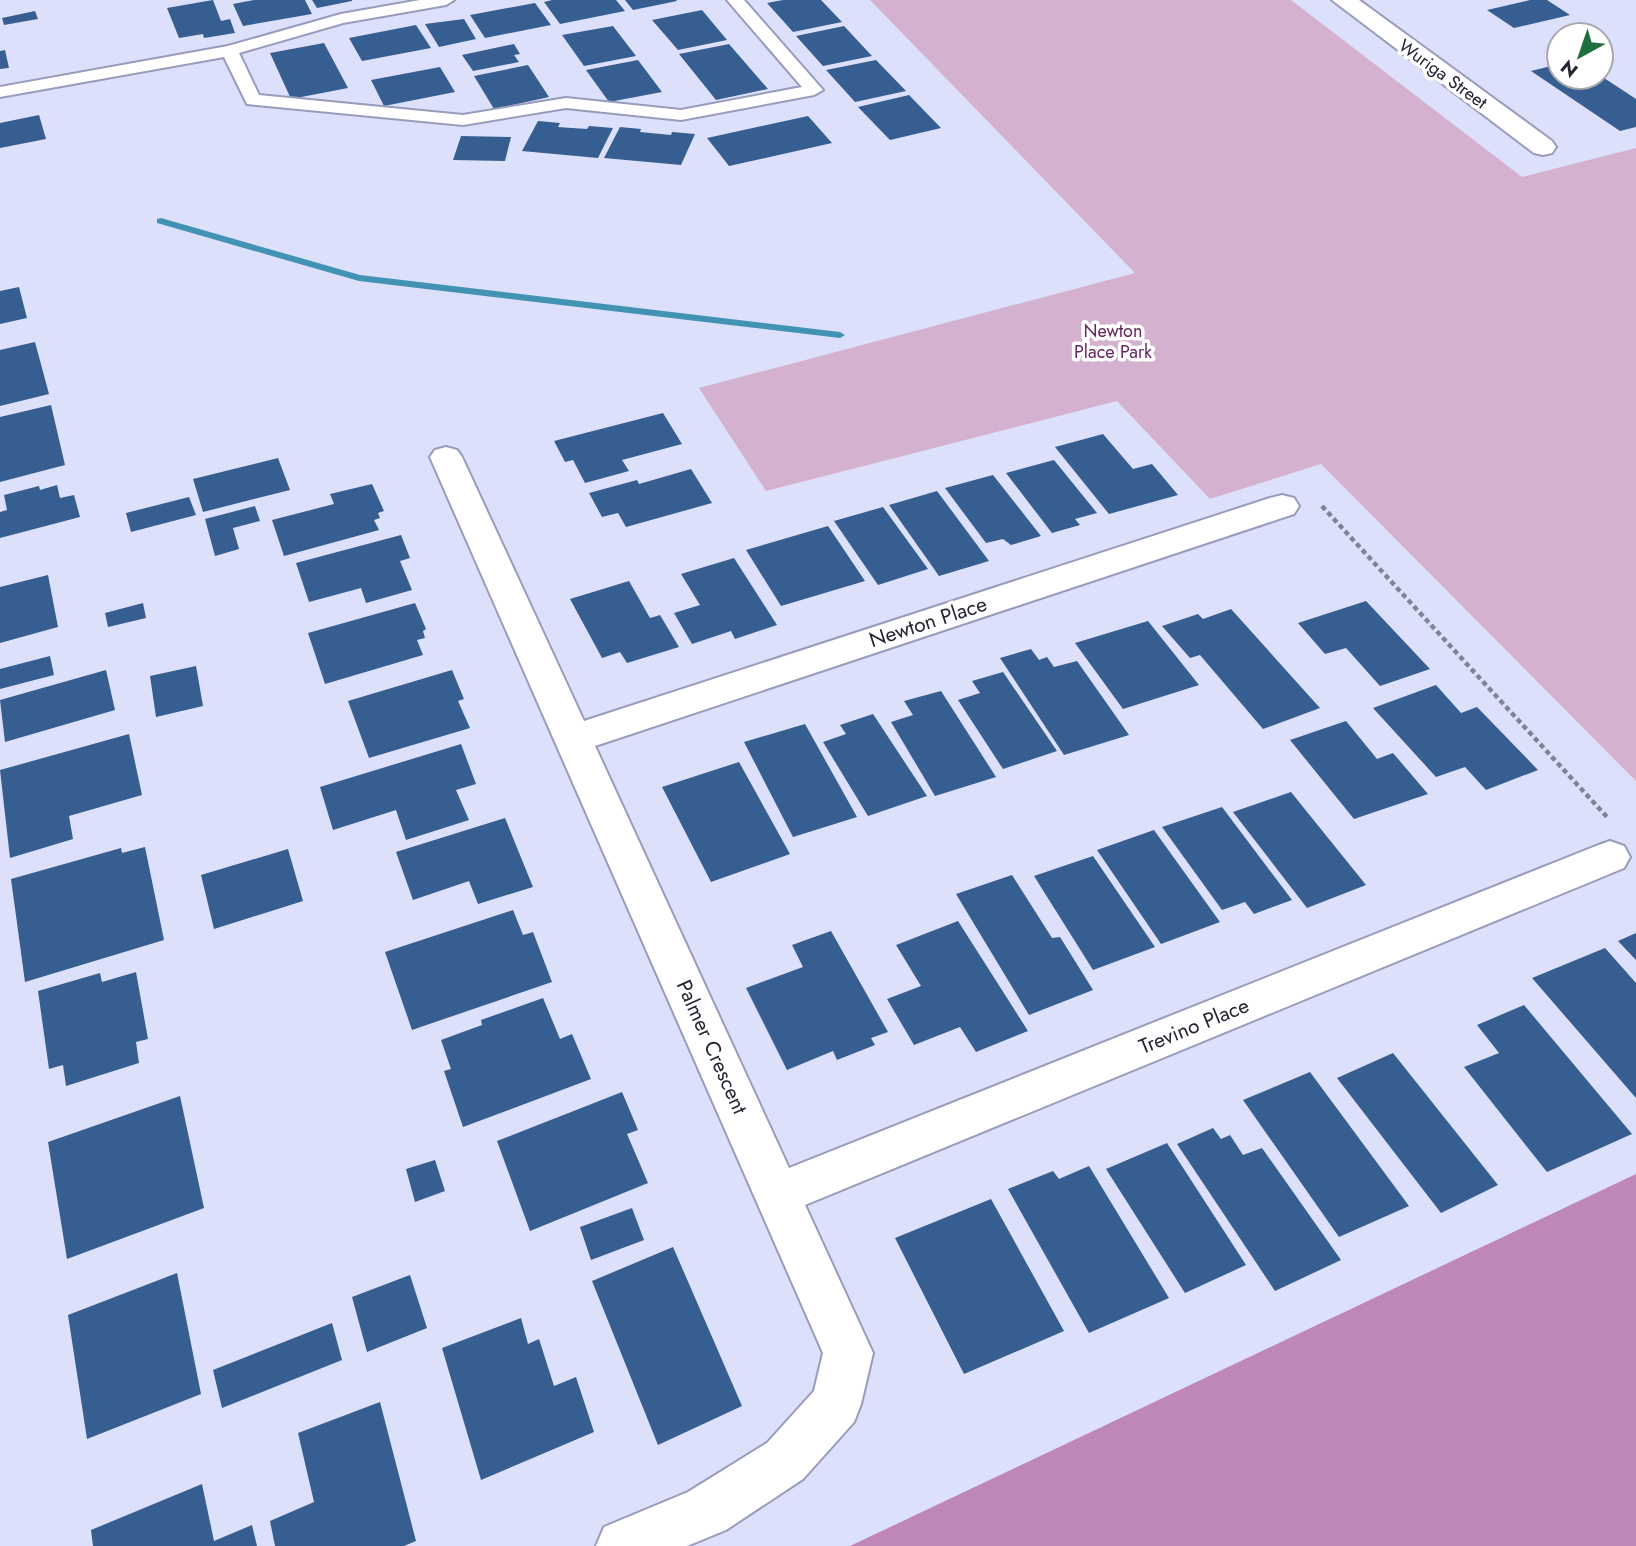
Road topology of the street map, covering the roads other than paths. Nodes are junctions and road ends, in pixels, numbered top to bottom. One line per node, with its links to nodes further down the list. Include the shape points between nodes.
1 (446, 0): 4 (lane, via 341,19)
2 (735, 0): 4 (lane, via 814,90 681,115 566,103 463,120 253,100)
3 (1344, 0): 6 (street, Wuriga Street)
4 (230, 51): 5 (lane)
5 (0, 92)
6 (1543, 147)
7 (446, 457): 9 (street, Palmer Crescent)
8 (1282, 506): 9 (street, Newton Place)
9 (573, 739): 11 (street, Palmer Crescent)
10 (1609, 837): 11 (street, Trevino Place)
11 (778, 1194): 12 (street, Palmer Crescent, via 848,1353 836,1404 785,1461 707,1511)
12 (624, 1546)

